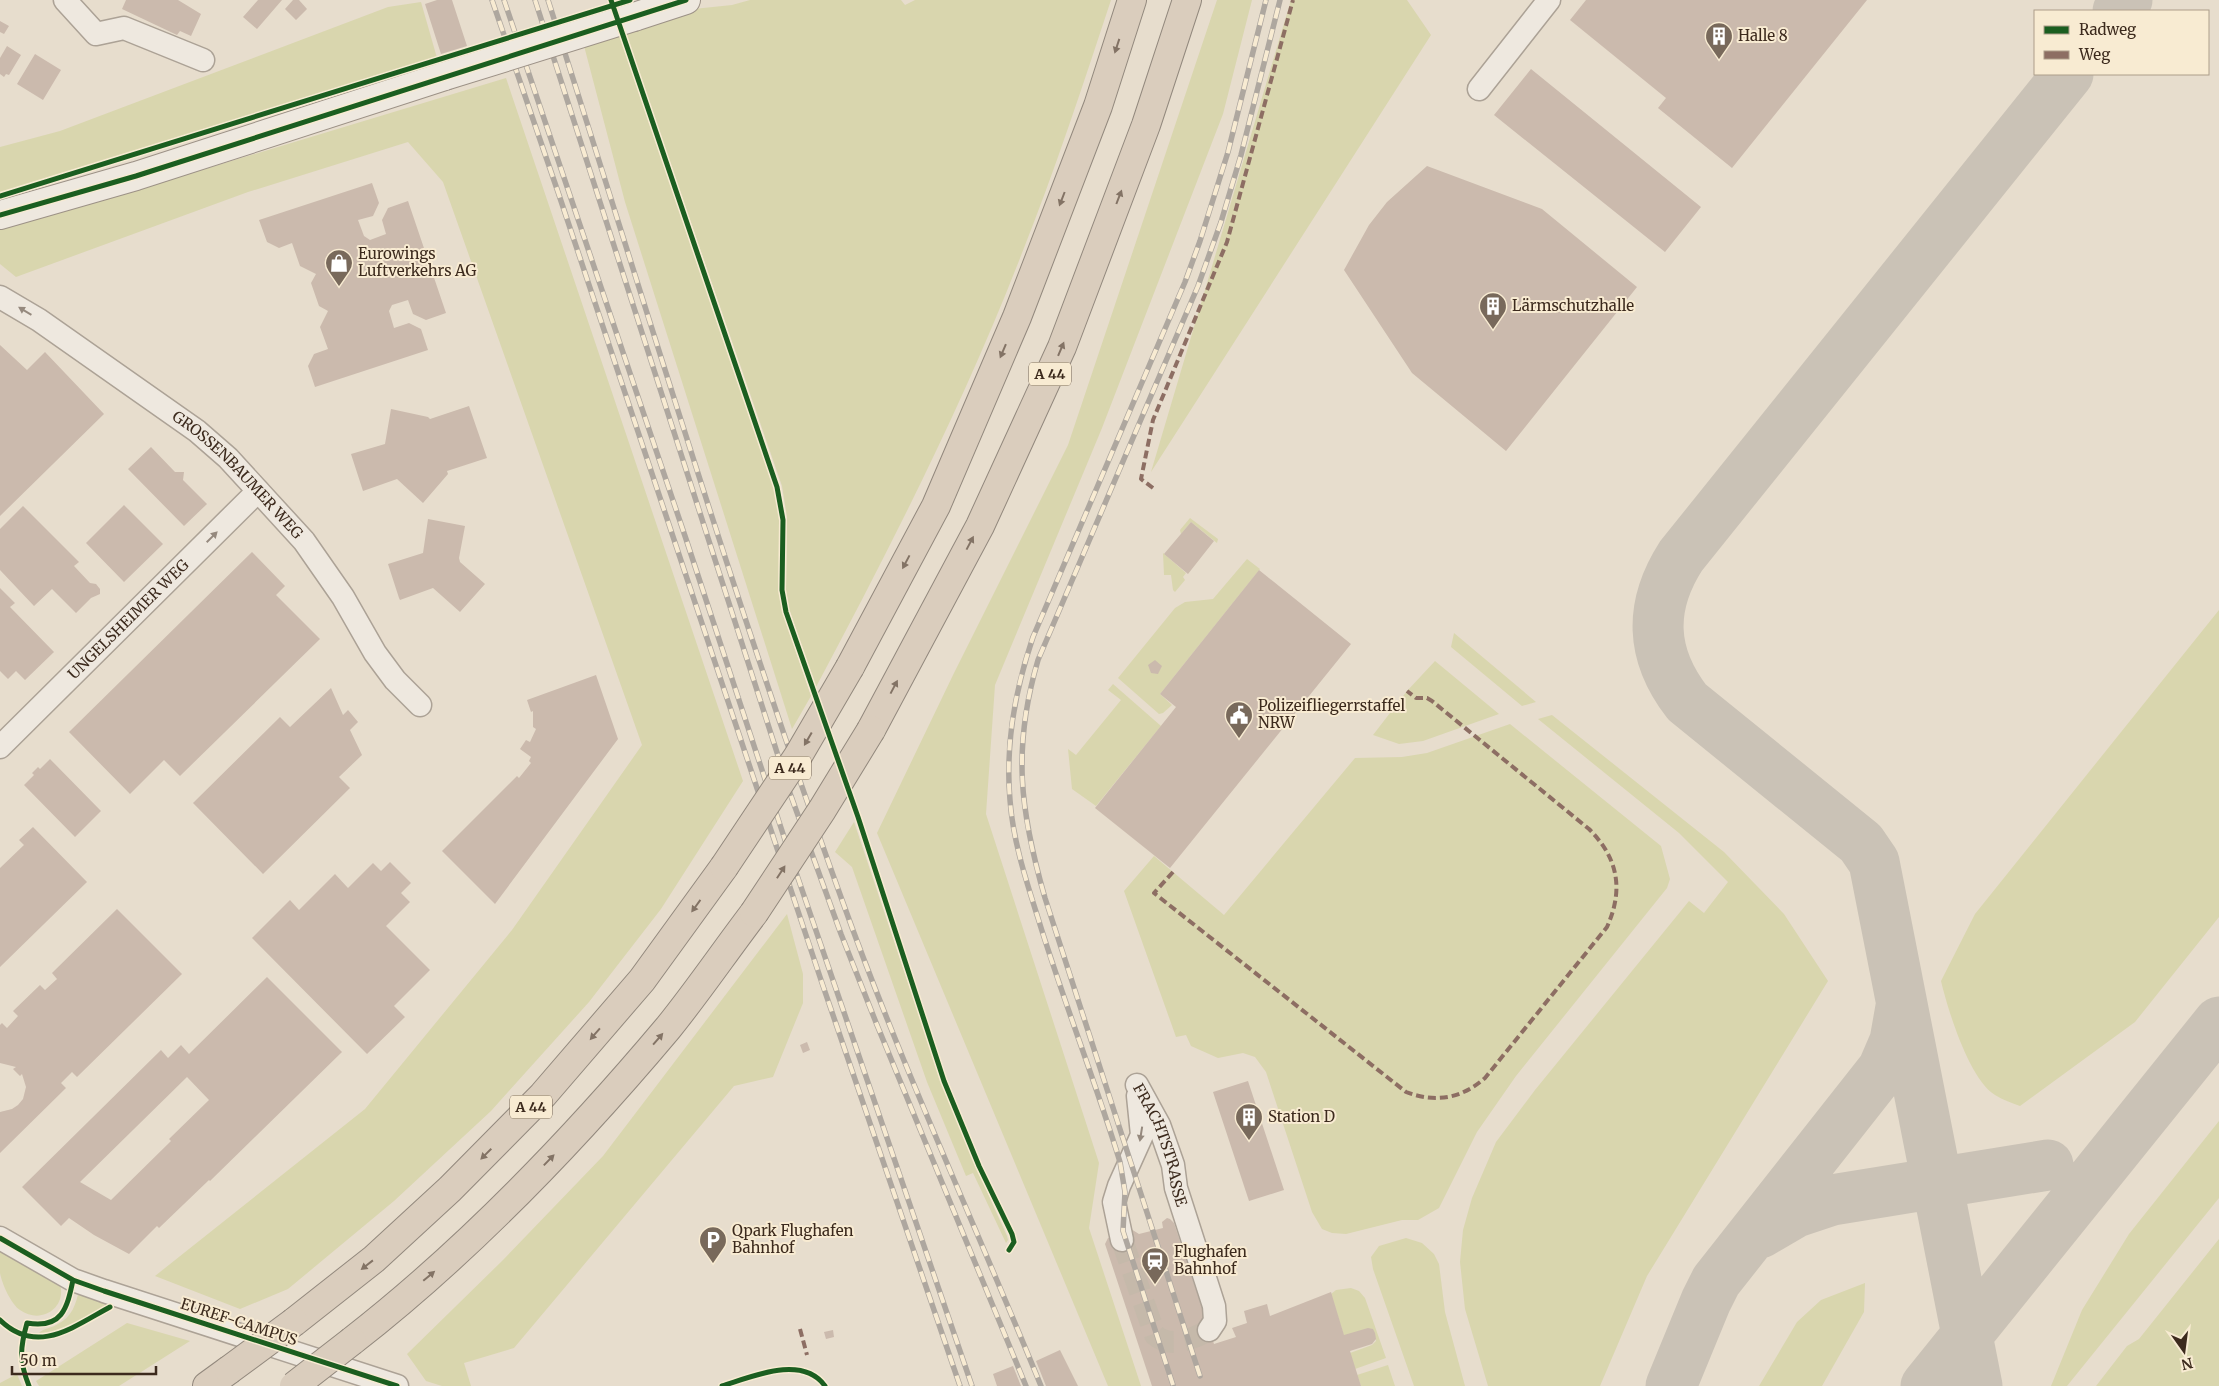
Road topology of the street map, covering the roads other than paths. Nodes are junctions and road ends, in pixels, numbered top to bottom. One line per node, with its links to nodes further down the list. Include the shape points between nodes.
1 (65, 0): 6 (street, via 96,34 124,28)
2 (686, 0): 8 (street, bridge, via 136,176)
3 (1132, 0): 16 (highway, A 44, one-way to 16, bridge, via 1098,106 1017,317 936,506 850,667 798,756 724,867 642,980 543,1095 450,1189 374,1260)
4 (1187, 0): 17 (highway, A 44, one-way to 4, bridge, via 436,1270 587,1121 669,1026 754,913 822,810 871,730 980,526 1062,348 1146,125)
5 (1549, 0): 7 (street)
6 (203, 60)
7 (1479, 89)
8 (0, 215)
9 (1, 298): 10 (street, GROSSENBAUMER WEG, one-way to 9, via 197,431 47,326)
10 (258, 491): 11 (street, GROSSENBAUMER WEG, via 304,541 343,597 375,654); 12 (street, UNGELSHEIMER WEG, one-way to 10)
11 (420, 705)
12 (0, 746)
13 (0, 1238): 18 (street, EUREF-CAMPUS, via 73,1280)
14 (1122, 1240): 15 (street, FRACHTSTRASSE, one-way to 14, via 1214,1321 1214,1306 1176,1188 1173,1165 1159,1125 1137,1086 1142,1135 1114,1202)
15 (1209, 1330)
16 (207, 1386)
17 (294, 1386)
18 (397, 1386)

